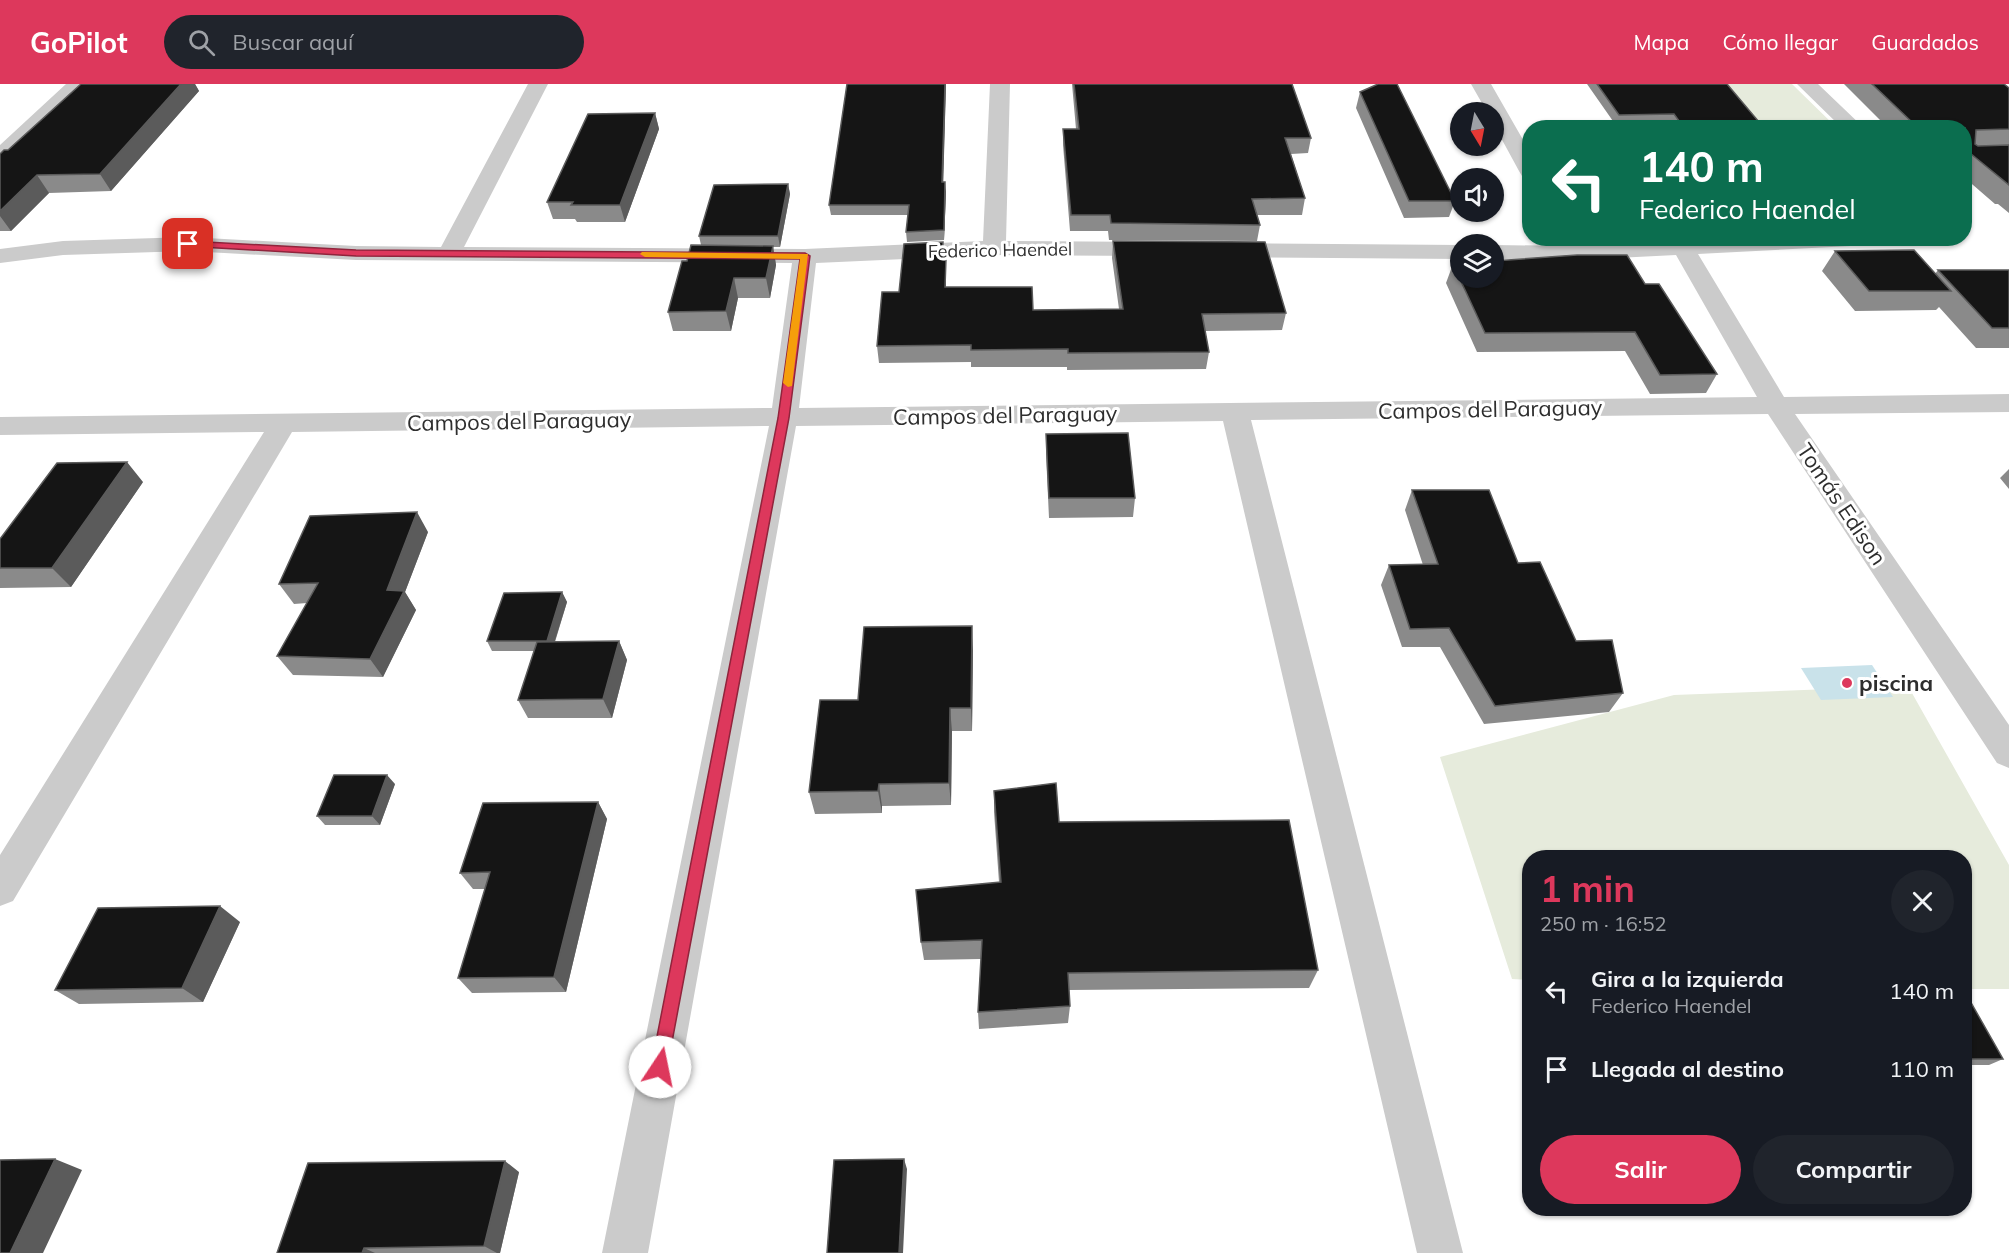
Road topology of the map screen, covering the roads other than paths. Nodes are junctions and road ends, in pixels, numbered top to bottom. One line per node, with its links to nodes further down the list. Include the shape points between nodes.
1 (77, 84): 7 (street)
2 (538, 84): 16 (street)
3 (1000, 84): 11 (street)
4 (1481, 84): 8 (street)
5 (1807, 84): 6 (street)
6 (1845, 120)
7 (0, 157)
8 (1522, 157)
9 (1572, 246): 14 (street); 15 (street)
10 (1735, 246): 14 (street)
11 (994, 248): 12 (street, Federico Haendel); 19 (street, Federico Haendel)
12 (1174, 249)
13 (1198, 249): 17 (street)
14 (1684, 249): 21 (street, Tomás Edison)
15 (1504, 251)
16 (450, 252): 18 (street, Federico Haendel, via 356,253 188,244 63,248); 19 (street, Federico Haendel)
17 (1450, 252)
18 (0, 256)
19 (805, 256): 23 (street)
20 (2009, 403): 21 (street, Campos del Paraguay)
21 (1775, 405): 22 (street, Campos del Paraguay); 26 (street, Tomás Edison)
22 (1235, 412): 23 (street, Campos del Paraguay); 29 (street)
23 (784, 418): 24 (street, Campos del Paraguay); 28 (street)
24 (283, 423): 25 (street, Campos del Paraguay); 27 (street)
25 (0, 426)
26 (2009, 753)
27 (0, 889)
28 (625, 1253)
29 (1440, 1253)

